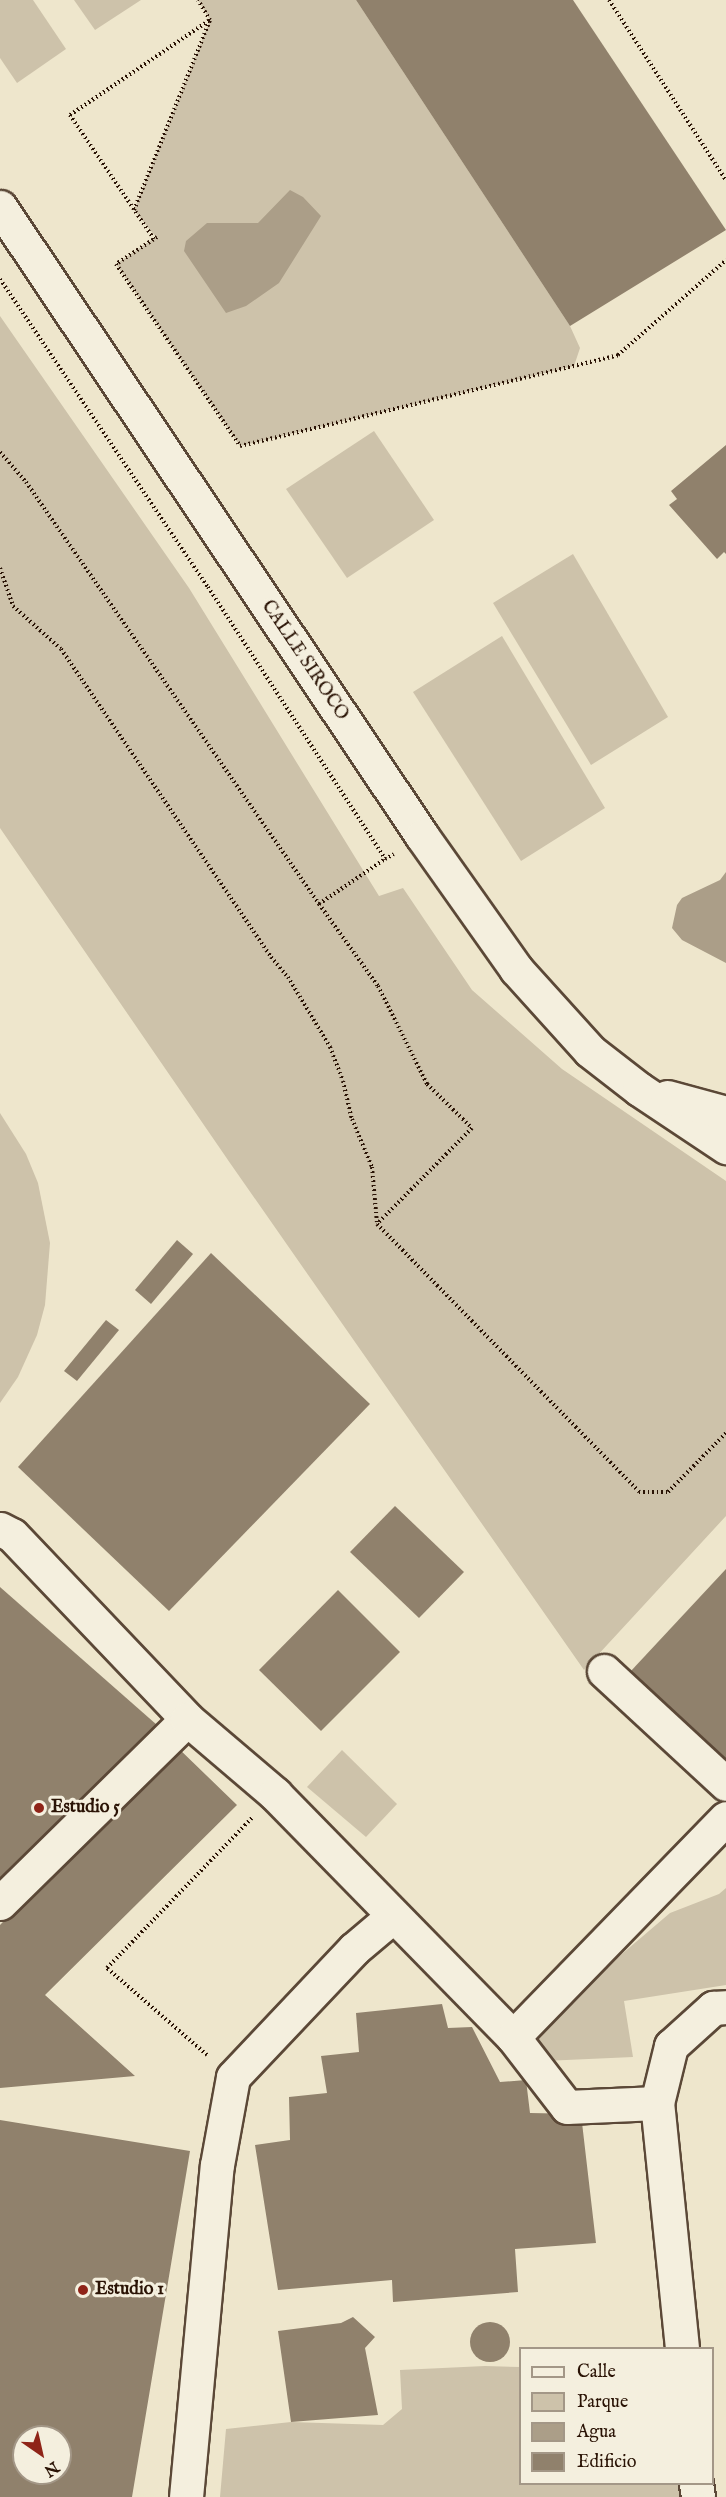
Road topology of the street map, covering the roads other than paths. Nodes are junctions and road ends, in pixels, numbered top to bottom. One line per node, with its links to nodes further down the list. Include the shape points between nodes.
1 (0, 207): 2 (street, CALLE SIROCO, via 422,836 516,969 590,1051)
2 (639, 1089): 3 (street, CALLE SIROCO); 4 (street, CALLE SIROCO)
3 (726, 1113)
4 (726, 1147)
5 (0, 1529): 7 (street, via 12,1535)
6 (604, 1671): 8 (street)
7 (187, 1719): 10 (street); 11 (street, via 275,1794)
8 (726, 1785)
9 (726, 1818): 13 (street)
10 (0, 1903)
11 (393, 1916): 13 (street); 16 (street, via 354,1949 232,2077 217,2165)
12 (726, 2007): 14 (street, via 713,2008 671,2046)
13 (513, 2037): 14 (street, via 567,2107)
14 (657, 2103): 15 (street)
15 (682, 2347)
16 (186, 2497)

